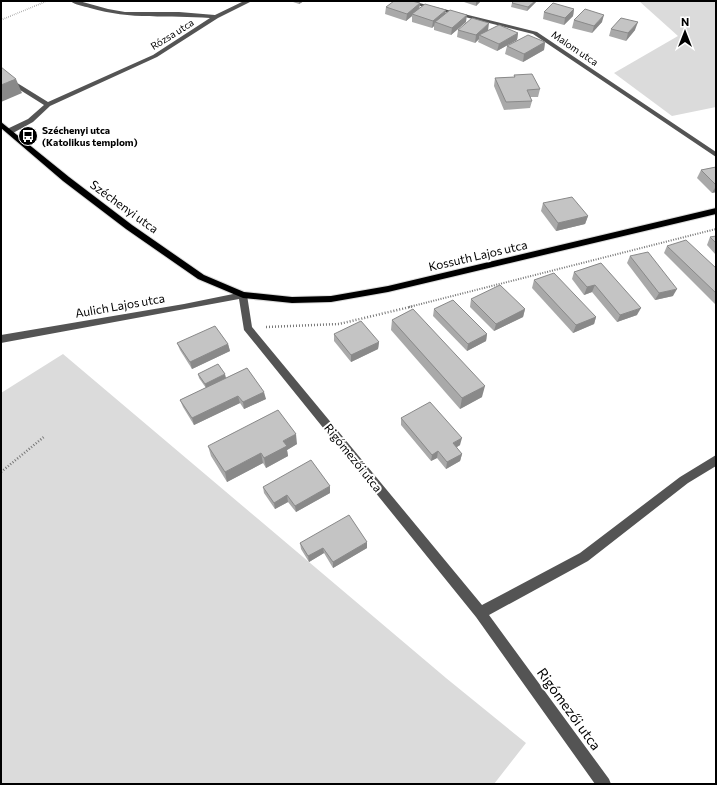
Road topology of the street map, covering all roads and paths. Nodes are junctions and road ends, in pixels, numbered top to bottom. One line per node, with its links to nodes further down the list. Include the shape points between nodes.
1 (47, 1): 6 (path)
2 (73, 1): 5 (street, Rózsa utca, via 125,14)
3 (249, 1): 5 (street)
4 (404, 1): 11 (street, Malom utca, via 535,33)
5 (216, 17): 8 (street, Rózsa utca, via 155,56)
6 (1, 20)
7 (1, 75): 8 (street)
8 (48, 105): 10 (street, Rózsa utca, via 31,121)
9 (1, 124): 10 (main road, Széchenyi utca)
10 (10, 131): 14 (main road, Széchenyi utca, via 66,179 201,277)
11 (716, 155)
12 (716, 211): 14 (main road, Kossuth Lajos utca, via 388,289 331,299 292,300)
13 (716, 229): 15 (path, via 339,324)
14 (243, 295): 15 (street); 16 (street, Aulich Lajos utca)
15 (247, 328): 20 (street, Rigómezői utca)
16 (1, 339)
17 (46, 436): 19 (path)
18 (716, 460): 20 (street, via 684,480 584,557)
19 (1, 472)
20 (480, 613): 21 (street, Rigómezői utca)
21 (604, 784)

